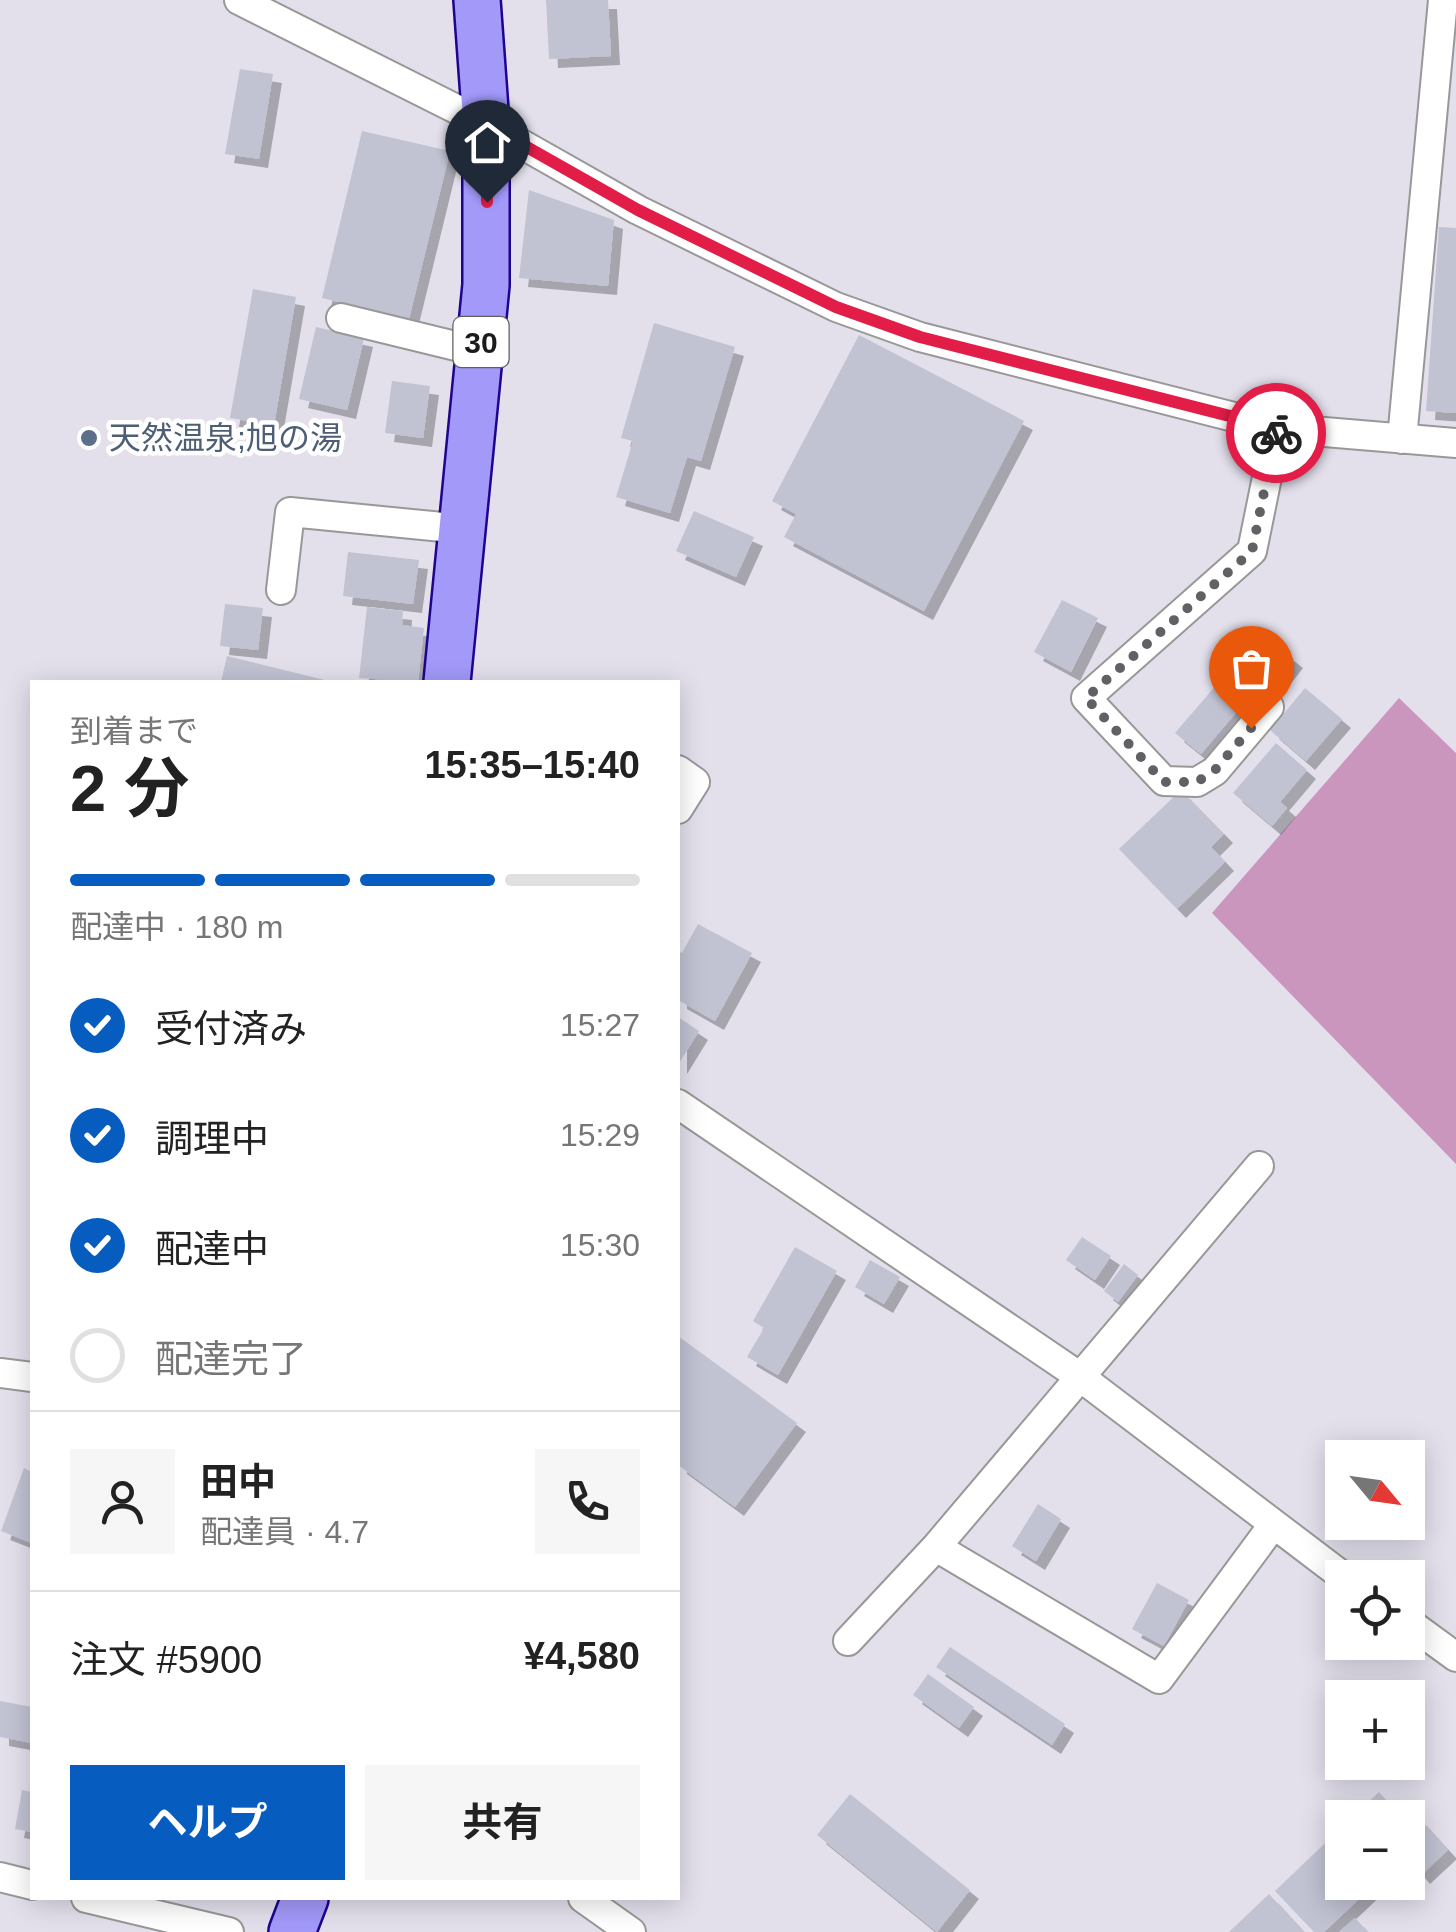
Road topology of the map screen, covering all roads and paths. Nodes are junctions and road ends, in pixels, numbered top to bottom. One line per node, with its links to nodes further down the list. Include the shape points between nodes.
1 (239, 0): 4 (street)
2 (477, 0): 4 (main road, 30)
3 (1443, 0): 8 (street)
4 (486, 124): 6 (main road, 30); 7 (street, via 638,210 836,307 920,337)
5 (341, 318): 6 (street)
6 (480, 352): 10 (main road, 30)
7 (1277, 428): 8 (street); 13 (street, via 1252,551 1086,698 1164,782 1197,782 1215,770)
8 (1402, 438): 9 (street)
9 (1456, 443)
10 (464, 530): 11 (street, via 290,512); 12 (main road, 30)
11 (280, 590)
12 (447, 680)
13 (1269, 707)
14 (680, 771): 15 (street, via 695,782)
15 (680, 805)
16 (680, 1105): 19 (street)
17 (1259, 1166): 19 (street)
18 (0, 1373): 20 (street)
19 (1079, 1376): 21 (street); 22 (street)
20 (30, 1377)
21 (1273, 1525): 22 (street, via 1160,1679); 23 (street)
22 (936, 1547): 25 (street)
23 (1325, 1563)
24 (1425, 1634): 26 (street)
25 (848, 1641)
26 (1456, 1657)
27 (0, 1877): 28 (street)
28 (30, 1884)
29 (94, 1900): 32 (street)
30 (303, 1900): 33 (main road)
31 (586, 1900): 34 (street)
32 (229, 1932)
33 (292, 1932)
34 (631, 1932)

